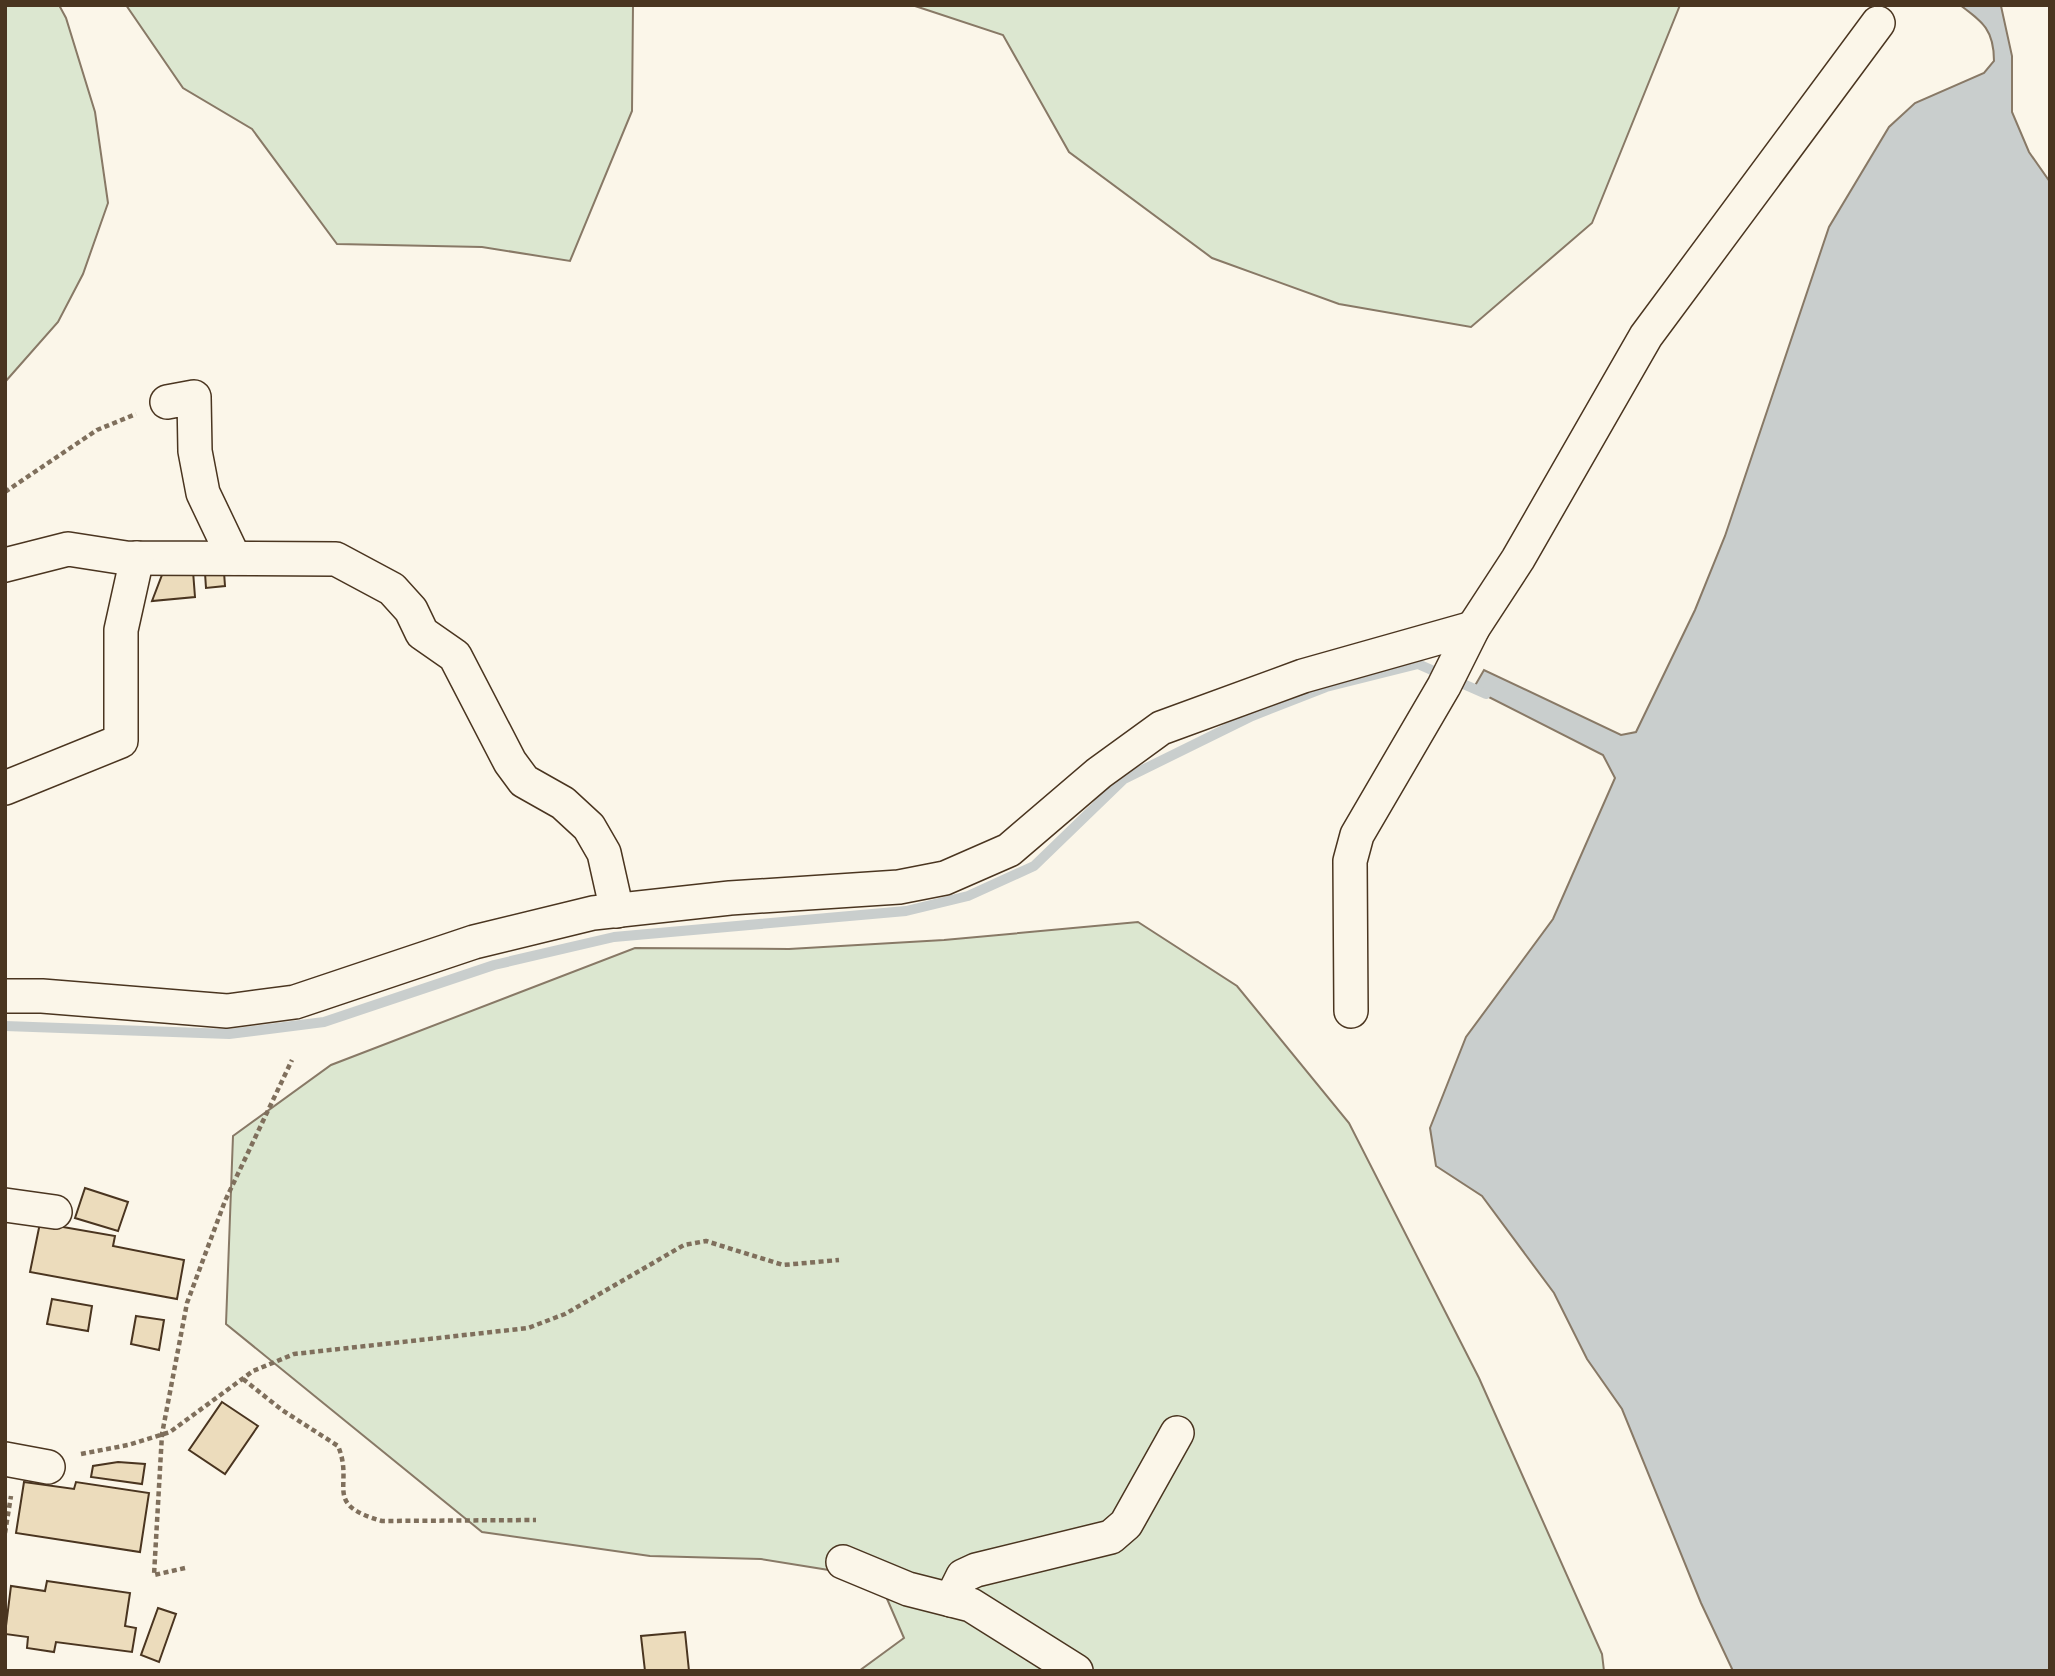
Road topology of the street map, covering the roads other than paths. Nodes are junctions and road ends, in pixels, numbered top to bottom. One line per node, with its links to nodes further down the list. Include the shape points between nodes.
1 (1878, 23): 6 (street, via 1646,336 1518,559)
2 (167, 402): 4 (street, via 194,397 195,451 203,493)
3 (137, 558): 4 (street); 5 (street, via 68,549); 7 (street, via 121,630 121,741)
4 (234, 558): 8 (street, via 336,559 392,589 411,610 422,633 456,656 524,781 563,803 589,827 604,853)
5 (5, 565)
6 (1473, 628): 8 (street, via 1303,676 1161,727 1098,773 1009,850 945,878 899,887); 10 (street, via 1357,835 1350,861)
7 (5, 788)
8 (618, 911): 9 (street, via 474,942 295,1002 268,1006 227,1011)
9 (5, 996)
10 (1351, 1012)
11 (5, 1205): 12 (street)
12 (55, 1212)
13 (1177, 1433): 17 (street, via 1126,1524 1111,1537 976,1570 962,1577)
14 (5, 1458): 15 (street)
15 (62, 1461)
16 (843, 1562): 17 (street, via 908,1589)
17 (951, 1600): 18 (street, via 971,1605)
18 (1076, 1671)

